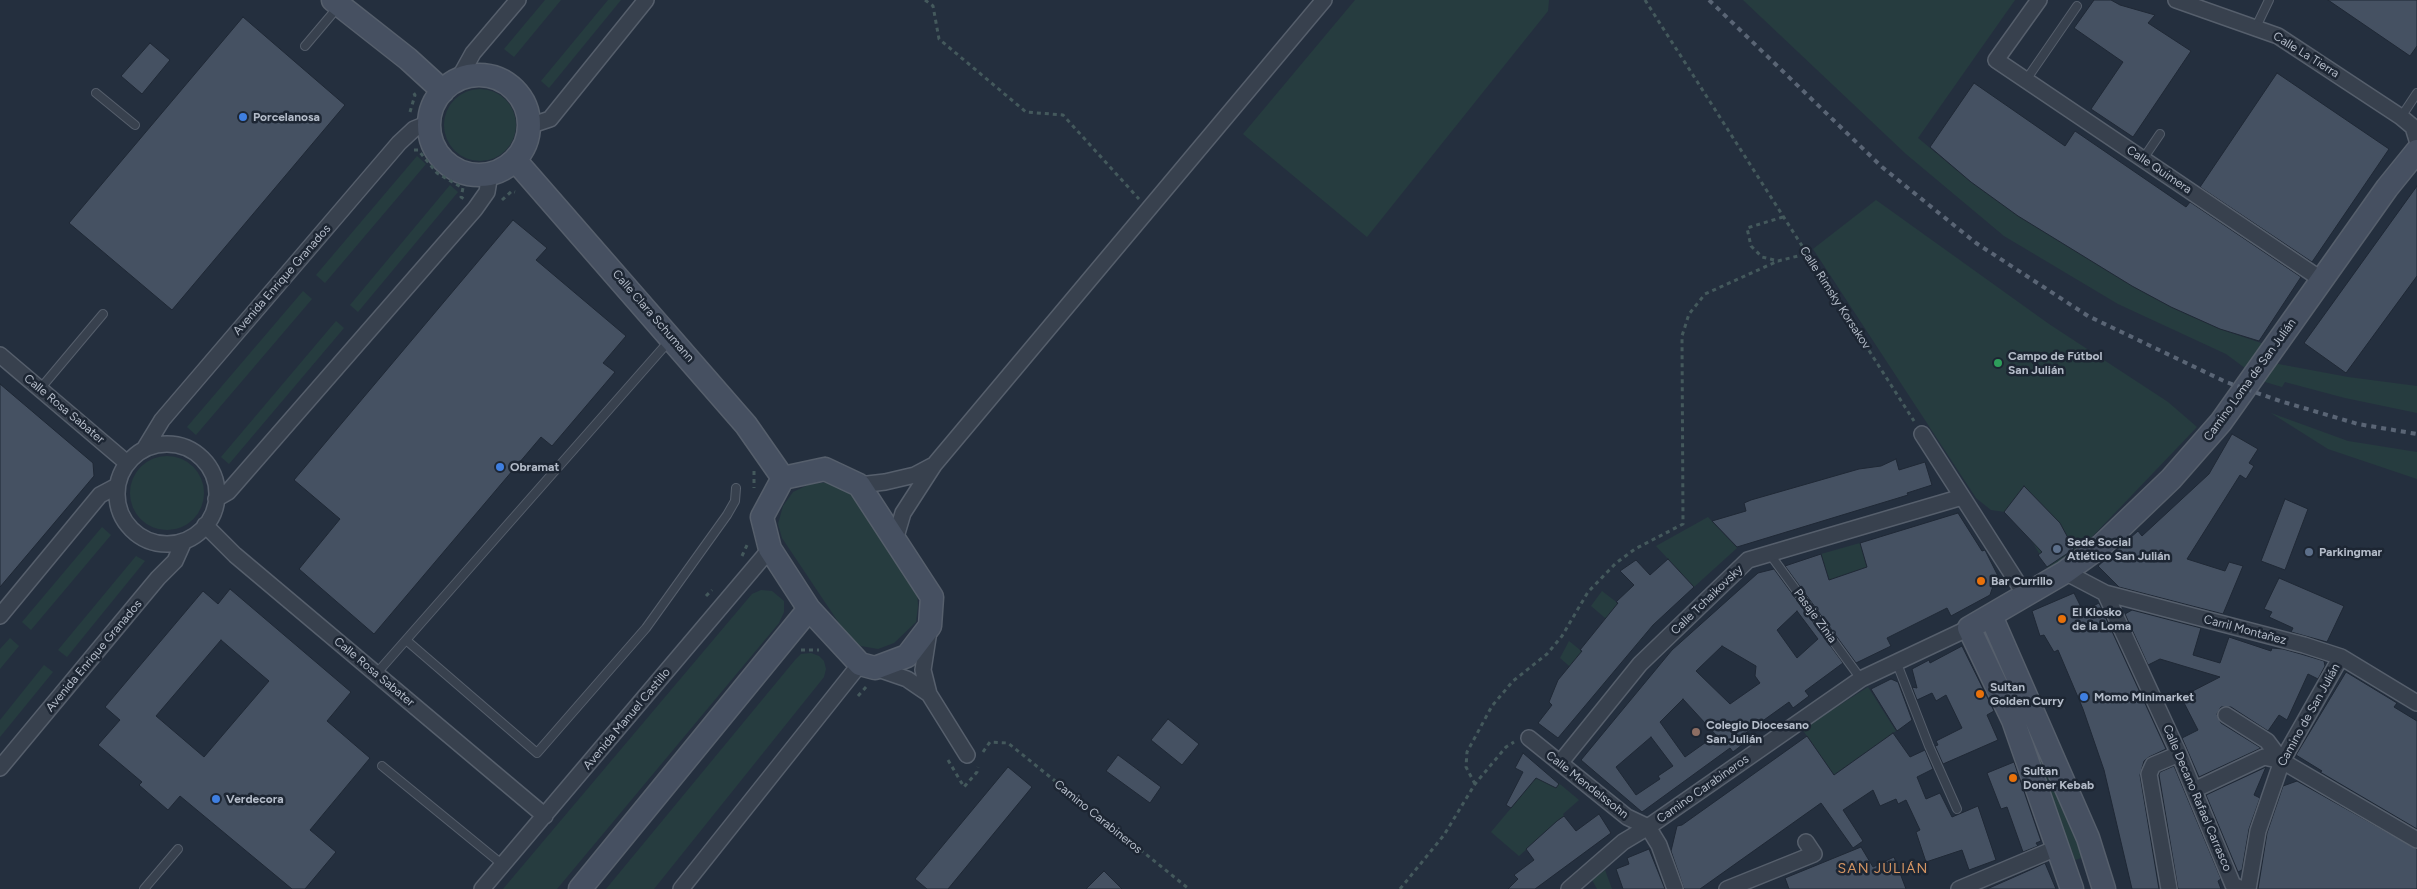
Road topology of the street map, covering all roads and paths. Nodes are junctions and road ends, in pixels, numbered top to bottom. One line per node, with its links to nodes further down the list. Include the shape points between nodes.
1 (518, 0): 15 (street, via 472,53)
2 (646, 0): 22 (street, via 550,119)
3 (925, 0): 31 (path, via 933,6 939,39 1026,112 1063,115)
4 (1324, 0): 31 (street)
5 (1645, 0): 32 (path, Calle Rimsky Korsakov)
6 (2039, 0): 13 (street, Calle Quimera, via 1996,60)
7 (2176, 0): 11 (street, Calle La Tierra)
8 (2269, 0): 11 (lane)
9 (336, 3): 12 (lane); 15 (main road, via 408,59)
10 (2077, 6): 13 (lane)
11 (2256, 27): 19 (street, Calle La Tierra, via 2278,36)
12 (305, 46)
13 (2026, 80): 27 (street, Calle Quimera)
14 (410, 85): 18 (path, via 415,95)
15 (450, 86): 20 (main road, via 431,111); 22 (main road, via 474,75 506,83 519,94)
16 (96, 93): 21 (lane)
17 (2417, 94): 19 (lane)
18 (408, 115)
19 (2401, 117): 24 (street, Calle La Tierra, via 2414,127)
20 (429, 123): 25 (street, Avenida Enrique Granados, via 414,129); 29 (main road, via 437,152 447,164 460,172)
21 (135, 125)
22 (529, 126): 28 (main road, via 523,150)
23 (2160, 134): 27 (lane)
24 (2417, 140)
25 (399, 143): 30 (path, via 408,150 418,150 437,173 462,188 461,197); 41 (street, Avenida Enrique Granados, via 162,420)
26 (2417, 151): 35 (main road, Camino Loma de San Julián)
27 (2144, 159): 35 (street, Calle Quimera)
28 (516, 160): 29 (main road); 37 (main road, Calle Clara Schumann)
29 (490, 174): 30 (street, via 488,192)
30 (475, 209): 49 (street, via 228,492)
31 (1149, 209): 43 (street)
32 (1783, 217): 33 (path, Calle Rimsky Korsakov); 34 (path, via 1747,228 1751,246 1762,257)
33 (1806, 254): 34 (path); 40 (path, Calle Rimsky Korsakov)
34 (1778, 261): 83 (path, via 1705,294 1689,314 1682,336 1683,524 1635,549 1616,563 1588,592 1562,636 1547,654 1513,681 1492,706 1467,752 1466,767)
35 (2322, 280): 55 (main road, Camino Loma de San Julián, via 2222,422 2171,479 2101,546)
36 (103, 314): 39 (lane)
37 (672, 339): 44 (main road, Calle Clara Schumann, via 746,425); 63 (lane)
38 (0, 355): 39 (street, Calle Rosa Sabater)
39 (40, 389): 42 (street, Calle Rosa Sabater)
40 (1922, 434): 48 (street)
41 (145, 448): 42 (street); 49 (street, via 175,444 189,449 201,458 213,477)
42 (127, 463): 46 (street)
43 (934, 465): 45 (street, via 915,475); 51 (street, via 903,512)
44 (783, 478): 45 (main road, via 825,468); 53 (main road, via 762,517)
45 (860, 485): 51 (main road)
46 (117, 486): 52 (street, via 118,503 124,519 135,532 150,541 167,544); 59 (street, via 100,495)
47 (736, 488): 63 (lane, via 735,500 727,515 646,628 537,753)
48 (1962, 497): 54 (street, Calle Tchaikovsky); 57 (street)
49 (216, 499): 50 (street, via 213,513)
50 (205, 525): 52 (street); 69 (street, Calle Rosa Sabater, via 235,555)
51 (895, 540): 61 (main road, via 932,597)
52 (184, 541): 82 (street, Avenida Enrique Granados, via 175,561)
53 (770, 548): 58 (main road); 86 (street, Avenida Manuel Castillo)
54 (1769, 553): 70 (lane, Pasaje Zinia); 80 (street, Calle Tchaikovsky, via 1748,560 1640,664)
55 (2065, 572): 56 (street, Carril Montañez); 57 (main road, Camino Loma de San Julián)
56 (2105, 593): 66 (street, Carril Montañez); 77 (street, Calle Decano Rafael Carrasco)
57 (2026, 596): 60 (main road, Camino Carabineros)
58 (808, 609): 68 (main road); 95 (main road)
59 (0, 616)
60 (1991, 616): 62 (main road, Camino Carabineros); 104 (main road, via 2088,838)
61 (930, 626): 68 (main road, via 907,656); 71 (street, via 923,670)
62 (1969, 628): 67 (street, Camino Carabineros); 90 (main road, via 2013,720)
63 (406, 640): 69 (lane)
64 (799, 650): 65 (path, via 820,650)
65 (826, 655)
66 (2341, 657): 73 (street, Carril Montañez); 79 (street, Camino de San Julián)
67 (1896, 661): 70 (street, Camino Carabineros); 85 (lane)
68 (869, 672): 71 (street, via 907,679); 72 (path, via 866,686); 96 (street)
69 (376, 674): 86 (street, Calle Rosa Sabater)
70 (1860, 679): 87 (street, Camino Carabineros)
71 (929, 694): 78 (street)
72 (853, 702)
73 (2417, 703)
74 (2226, 715): 79 (street, via 2267,741)
75 (1529, 738): 80 (street, Calle Mendelssohn); 83 (path, via 1520,738 1506,747)
76 (945, 754): 78 (path, via 964,787 977,772)
77 (2179, 754): 84 (street, Calle Decano Rafael Carrasco); 105 (street, via 2153,765 2149,774)
78 (975, 758): 97 (path, Camino Carabineros, via 990,742 1008,743)
79 (2282, 761): 84 (street, via 2264,757); 88 (street); 107 (street, Camino de San Julián, via 2258,832)
80 (1560, 763): 87 (street, Calle Mendelssohn, via 1627,817)
81 (382, 766): 92 (lane)
82 (0, 768)
83 (1475, 784): 98 (path, via 1444,835)
84 (2194, 790): 106 (street, Calle Decano Rafael Carrasco, via 2233,885)
85 (1957, 809)
86 (545, 816): 92 (street, Avenida Manuel Castillo)
87 (1648, 827): 99 (street, Camino Carabineros, via 1623,842); 100 (street, via 1659,845)
88 (2417, 840)
89 (1806, 842): 101 (street, via 1814,854)
90 (2059, 847): 102 (street); 103 (main road)
91 (178, 849): 93 (lane)
92 (503, 865): 94 (street, Avenida Manuel Castillo)
93 (144, 889)
94 (482, 889)
95 (580, 889)
96 (681, 889)
97 (1189, 889)
98 (1400, 889)
99 (1568, 889)
100 (1675, 889)
101 (1727, 889)
102 (1959, 889)
103 (2072, 889)
104 (2104, 889)
105 (2169, 889)
106 (2242, 889)
107 (2248, 889)

